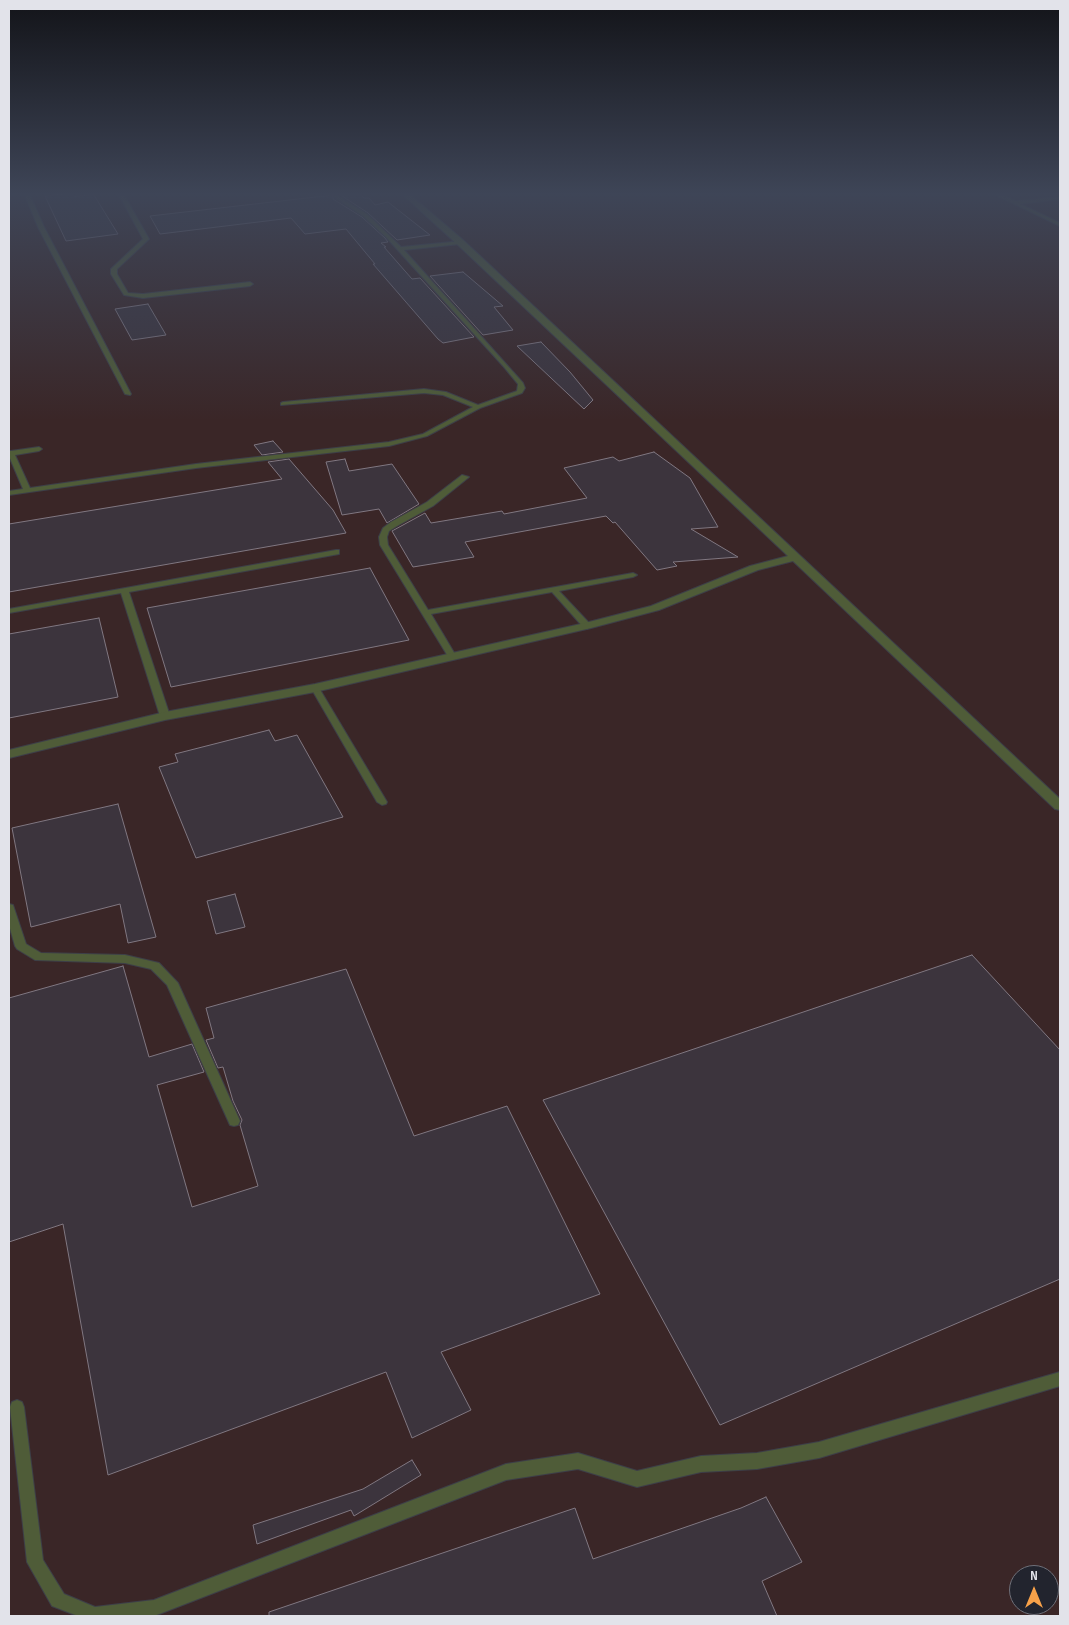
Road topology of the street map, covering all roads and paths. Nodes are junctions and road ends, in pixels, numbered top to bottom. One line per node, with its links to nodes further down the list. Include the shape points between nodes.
1 (63, 269): 6 (lane)
2 (114, 269): 5 (lane, via 126,294 136,296)
3 (418, 269): 8 (lane, via 522,388 520,392)
4 (488, 269): 15 (street)
5 (250, 284)
6 (128, 394)
7 (283, 404): 8 (lane, via 424,391 444,393)
8 (478, 407): 12 (lane, via 425,435 389,444)
9 (39, 449): 10 (lane)
10 (10, 453): 12 (lane)
11 (465, 477): 20 (lane, via 430,504 394,524 383,537 384,545)
12 (27, 490): 13 (lane)
13 (9, 493)
14 (336, 552): 17 (lane)
15 (794, 558): 21 (street, via 754,568 655,608); 27 (street)
16 (633, 575): 18 (lane)
17 (124, 590): 19 (lane); 24 (lane)
18 (554, 590): 20 (lane); 21 (lane)
19 (9, 611)
20 (425, 613): 22 (lane)
21 (587, 626): 22 (street)
22 (452, 656): 23 (street)
23 (315, 688): 24 (street); 26 (lane)
24 (166, 716): 25 (street)
25 (9, 754)
26 (382, 802)
27 (1060, 806)
28 (9, 908): 29 (lane, via 21,946 39,957 125,959 154,966 172,983)
29 (234, 1122)
30 (1060, 1379): 31 (lane, via 819,1450 757,1461 701,1464 638,1479 578,1461 506,1472 154,1608 95,1615 58,1600 35,1562)
31 (17, 1407)

